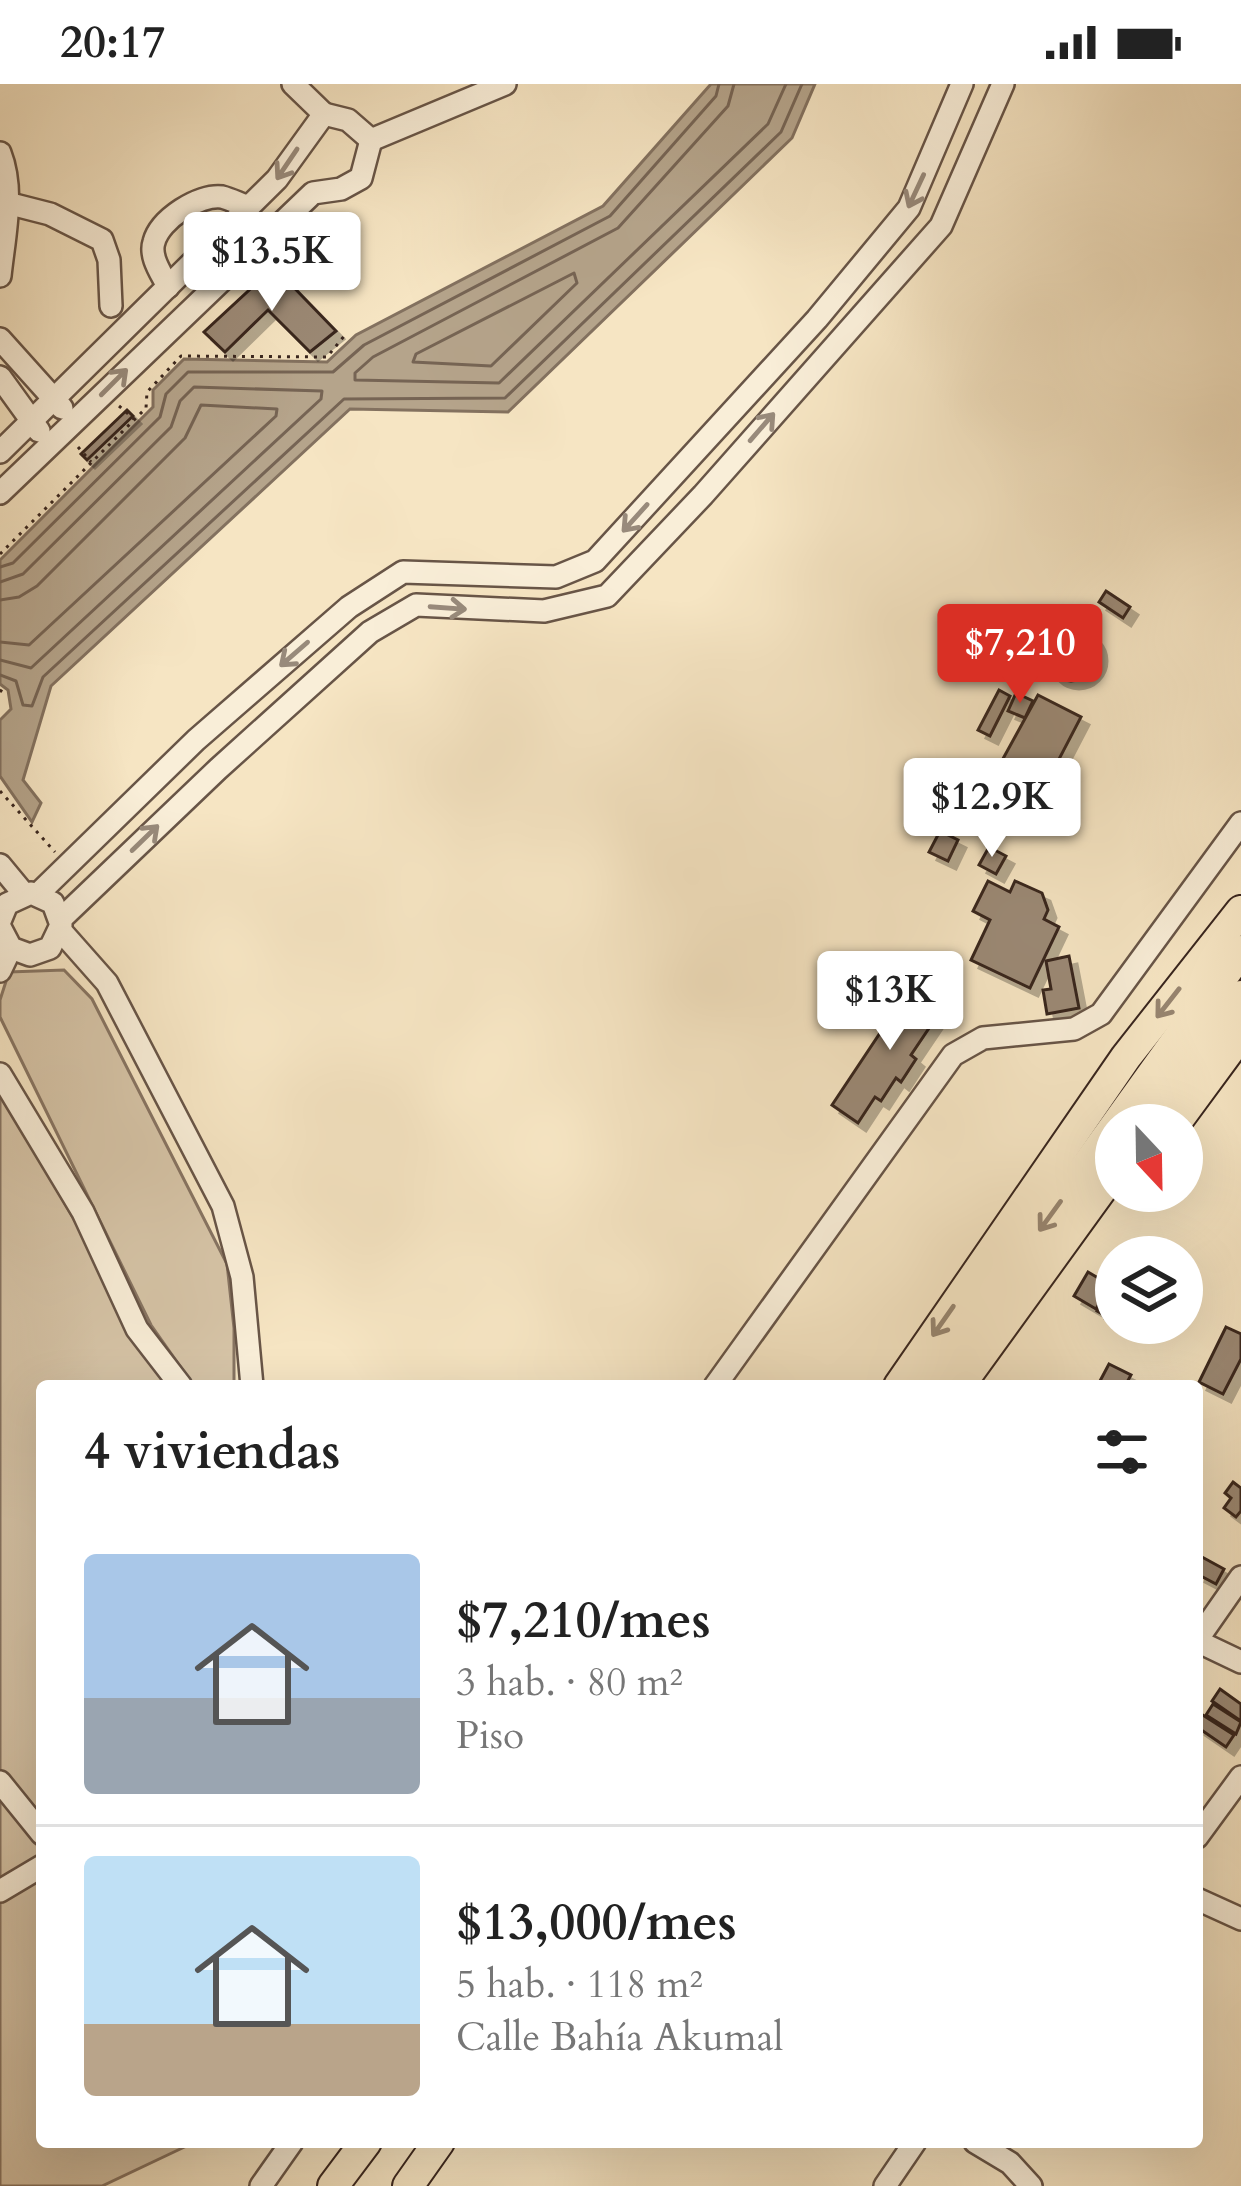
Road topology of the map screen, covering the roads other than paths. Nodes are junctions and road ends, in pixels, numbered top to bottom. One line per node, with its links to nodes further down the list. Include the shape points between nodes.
1 (292, 84): 5 (street)
2 (506, 84): 6 (street)
3 (962, 84): 14 (street, one-way to 14, via 909,208)
4 (1003, 84): 16 (street, via 941,226)
5 (324, 114): 6 (street, via 348,120); 9 (street, one-way to 9)
6 (371, 140): 19 (street, one-way to 6, via 313,193 361,178)
7 (0, 153): 8 (street)
8 (7, 203): 10 (street); 12 (street, via 102,240)
9 (249, 207): 11 (street); 11 (street, via 203,198 165,223 153,243)
10 (0, 277)
11 (168, 287): 17 (street)
12 (111, 306)
13 (0, 339): 17 (street)
14 (773, 367): 16 (street); 22 (street, one-way to 22, via 596,560 556,577 403,572 349,607)
15 (0, 377): 18 (street)
16 (798, 386): 23 (street, one-way to 16, via 370,632 416,605 544,611 607,596)
17 (52, 400): 18 (street); 19 (street)
18 (31, 421): 19 (street); 20 (street)
19 (64, 433): 21 (street)
20 (0, 452)
21 (0, 493)
22 (250, 693): 23 (street); 26 (street)
23 (275, 718): 29 (street, one-way to 23)
24 (1241, 823): 42 (street, via 1101,1014 1074,1029 983,1038 953,1055)
25 (0, 865): 26 (street)
26 (31, 894): 28 (street, via 7,904); 29 (street, via 53,903)
27 (1241, 911): 43 (highway, one-way to 43, via 1126,1057)
28 (0, 924): 30 (street)
29 (61, 925): 30 (street, via 40,953); 41 (street, via 107,983 223,1206 242,1277)
30 (11, 948): 32 (street)
31 (1241, 951): 44 (highway, one-way to 44)
32 (0, 971)
33 (1241, 996): 36 (highway)
34 (1241, 1034): 37 (highway)
35 (0, 1074): 40 (street, via 83,1212 137,1329)
36 (1163, 1104)
37 (1189, 1104)
38 (1095, 1198): 45 (highway)
39 (1110, 1212): 46 (highway)
40 (177, 1380)
41 (251, 1380)
42 (719, 1380)
43 (903, 1380)
44 (932, 1380)
45 (963, 1380)
46 (986, 1380)
47 (1241, 1577): 48 (street)
48 (1203, 1631)
49 (1203, 1643): 50 (street)
50 (1241, 1662)
51 (1241, 1778): 54 (street)
52 (0, 1782): 53 (street)
53 (36, 1827)
54 (1203, 1829)
55 (36, 1870): 56 (street)
56 (0, 1891)
57 (1203, 1902): 58 (street)
58 (1241, 1918)
59 (288, 2148): 66 (street)
60 (362, 2148): 67 (highway)
61 (379, 2148): 68 (highway)
62 (412, 2148): 69 (highway)
63 (436, 2148): 70 (highway)
64 (911, 2148): 71 (street)
65 (985, 2148): 72 (street)
66 (261, 2186)
67 (333, 2186)
68 (352, 2186)
69 (385, 2186)
70 (408, 2186)
71 (885, 2186)
72 (1031, 2186)

